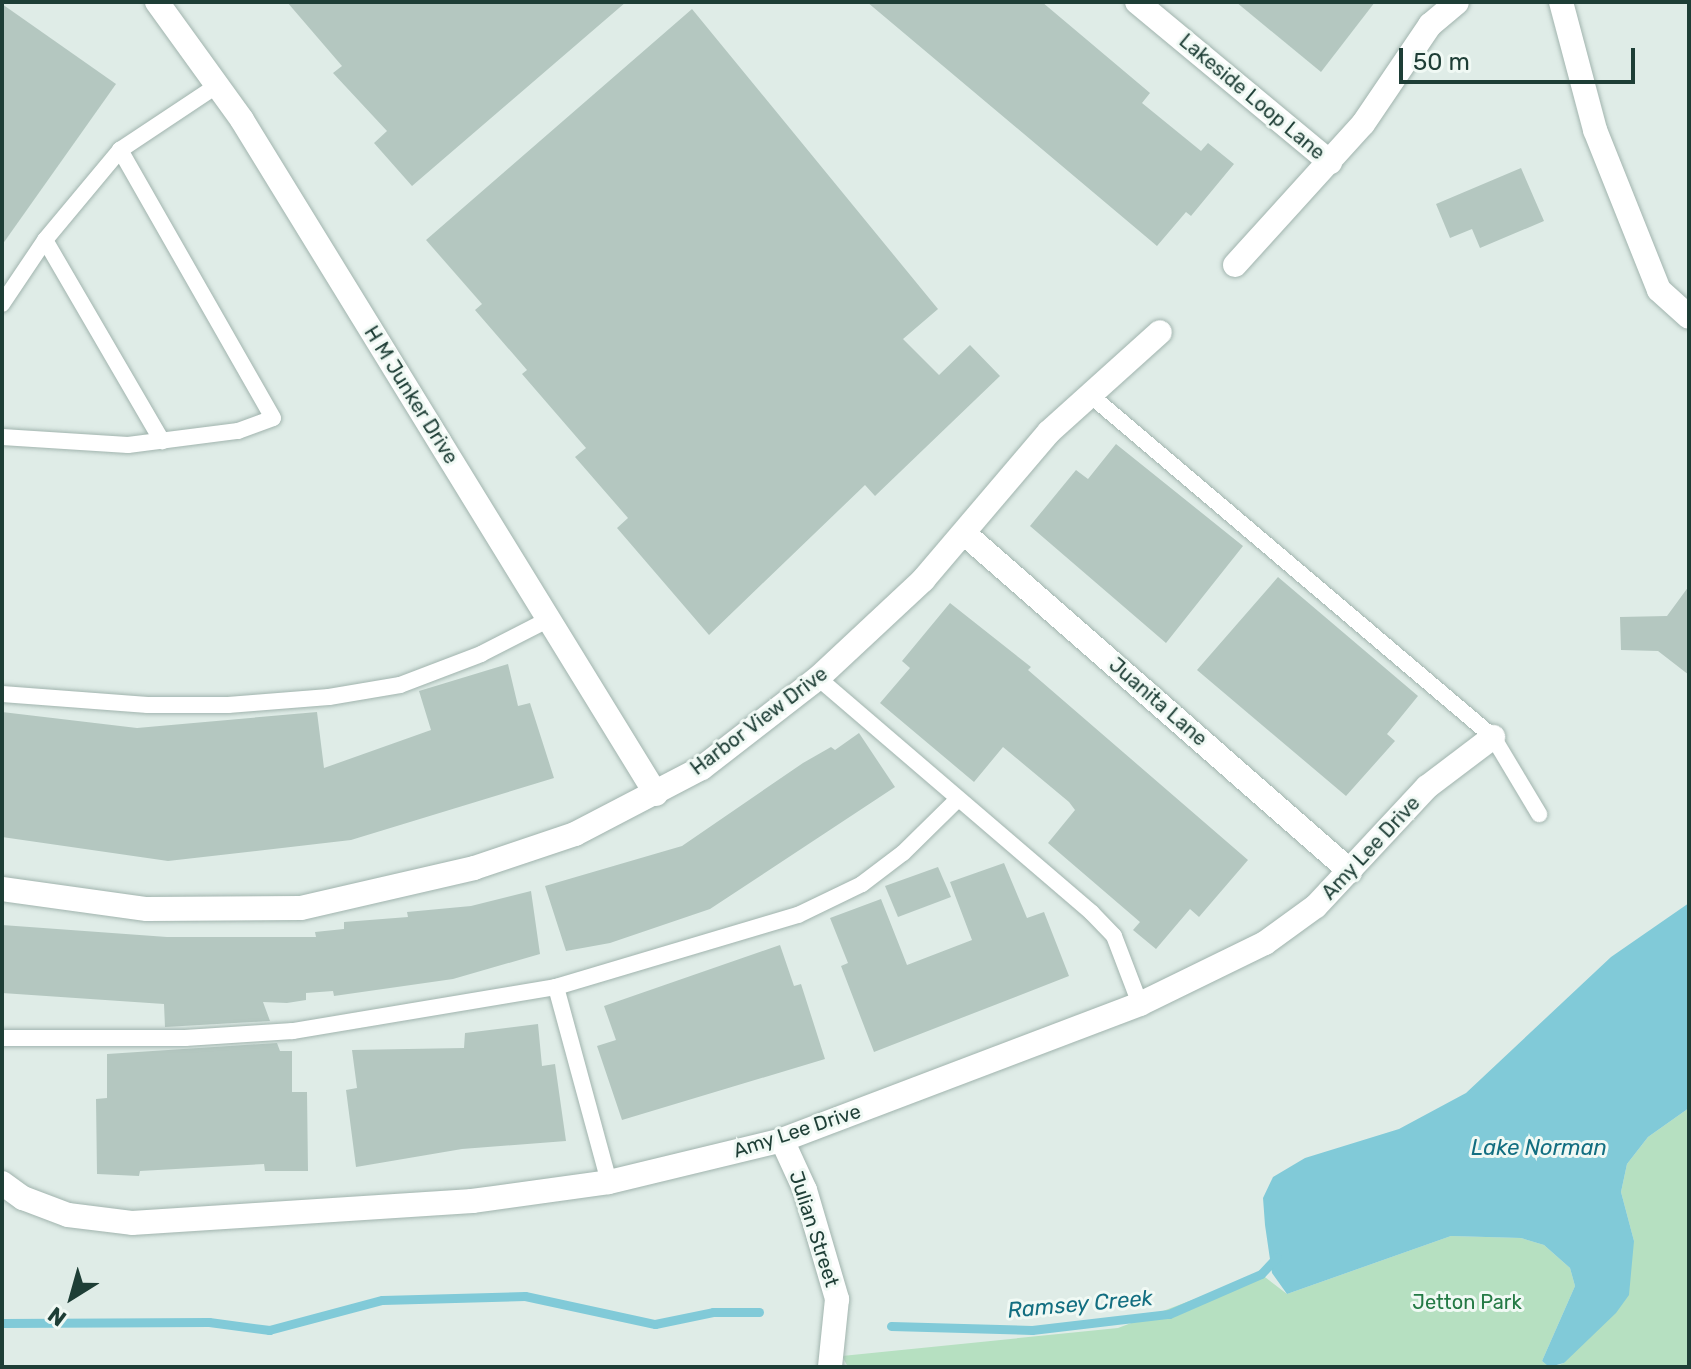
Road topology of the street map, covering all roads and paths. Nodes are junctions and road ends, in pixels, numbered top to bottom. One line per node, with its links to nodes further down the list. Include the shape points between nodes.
1 (157, 2): 5 (street, H M Junker Drive)
2 (1137, 2): 7 (street, Lakeside Loop Lane)
3 (1457, 2): 7 (street, via 1430,25 1363,124)
4 (1561, 2): 11 (street, via 1595,130 1659,290)
5 (218, 85): 6 (lane); 17 (street, H M Junker Drive)
6 (120, 150): 8 (lane); 15 (lane, via 273,418 238,431)
7 (1330, 162): 9 (street)
8 (45, 240): 10 (lane); 15 (lane)
9 (1235, 265)
10 (2, 304)
11 (1689, 317)
12 (1160, 332): 13 (street, Harbor View Drive)
13 (1089, 394): 16 (street, Harbor View Drive, via 1049,432); 20 (lane)
14 (2, 437): 15 (lane, via 128,445)
15 (162, 441)
16 (965, 534): 18 (street, Harbor View Drive); 24 (street, Juanita Lane)
17 (549, 619): 19 (lane, via 481,654 400,685 329,697 164,705); 21 (street, H M Junker Drive)
18 (818, 678): 21 (street, Harbor View Drive, via 702,768); 22 (lane)
19 (2, 694)
20 (1493, 737): 23 (lane); 24 (street, Amy Lee Drive, via 1427,787)
21 (656, 794): 25 (street, Harbor View Drive, via 575,834 474,868 301,908 147,909)
22 (958, 799): 26 (lane, via 862,884 798,915); 27 (lane, via 1114,936)
23 (1539, 814)
24 (1350, 871): 27 (street, Amy Lee Drive, via 1316,906 1265,943)
25 (2, 889)
26 (556, 987): 28 (lane, via 293,1031 185,1038); 30 (lane)
27 (1140, 1004): 29 (street, Amy Lee Drive)
28 (2, 1038)
29 (782, 1140): 30 (street, Amy Lee Drive); 32 (street, Julian Street, via 805,1190 837,1299)
30 (609, 1182): 31 (street, Amy Lee Drive, via 472,1201 132,1223 68,1215 23,1198)
31 (2, 1183)
32 (830, 1367)

